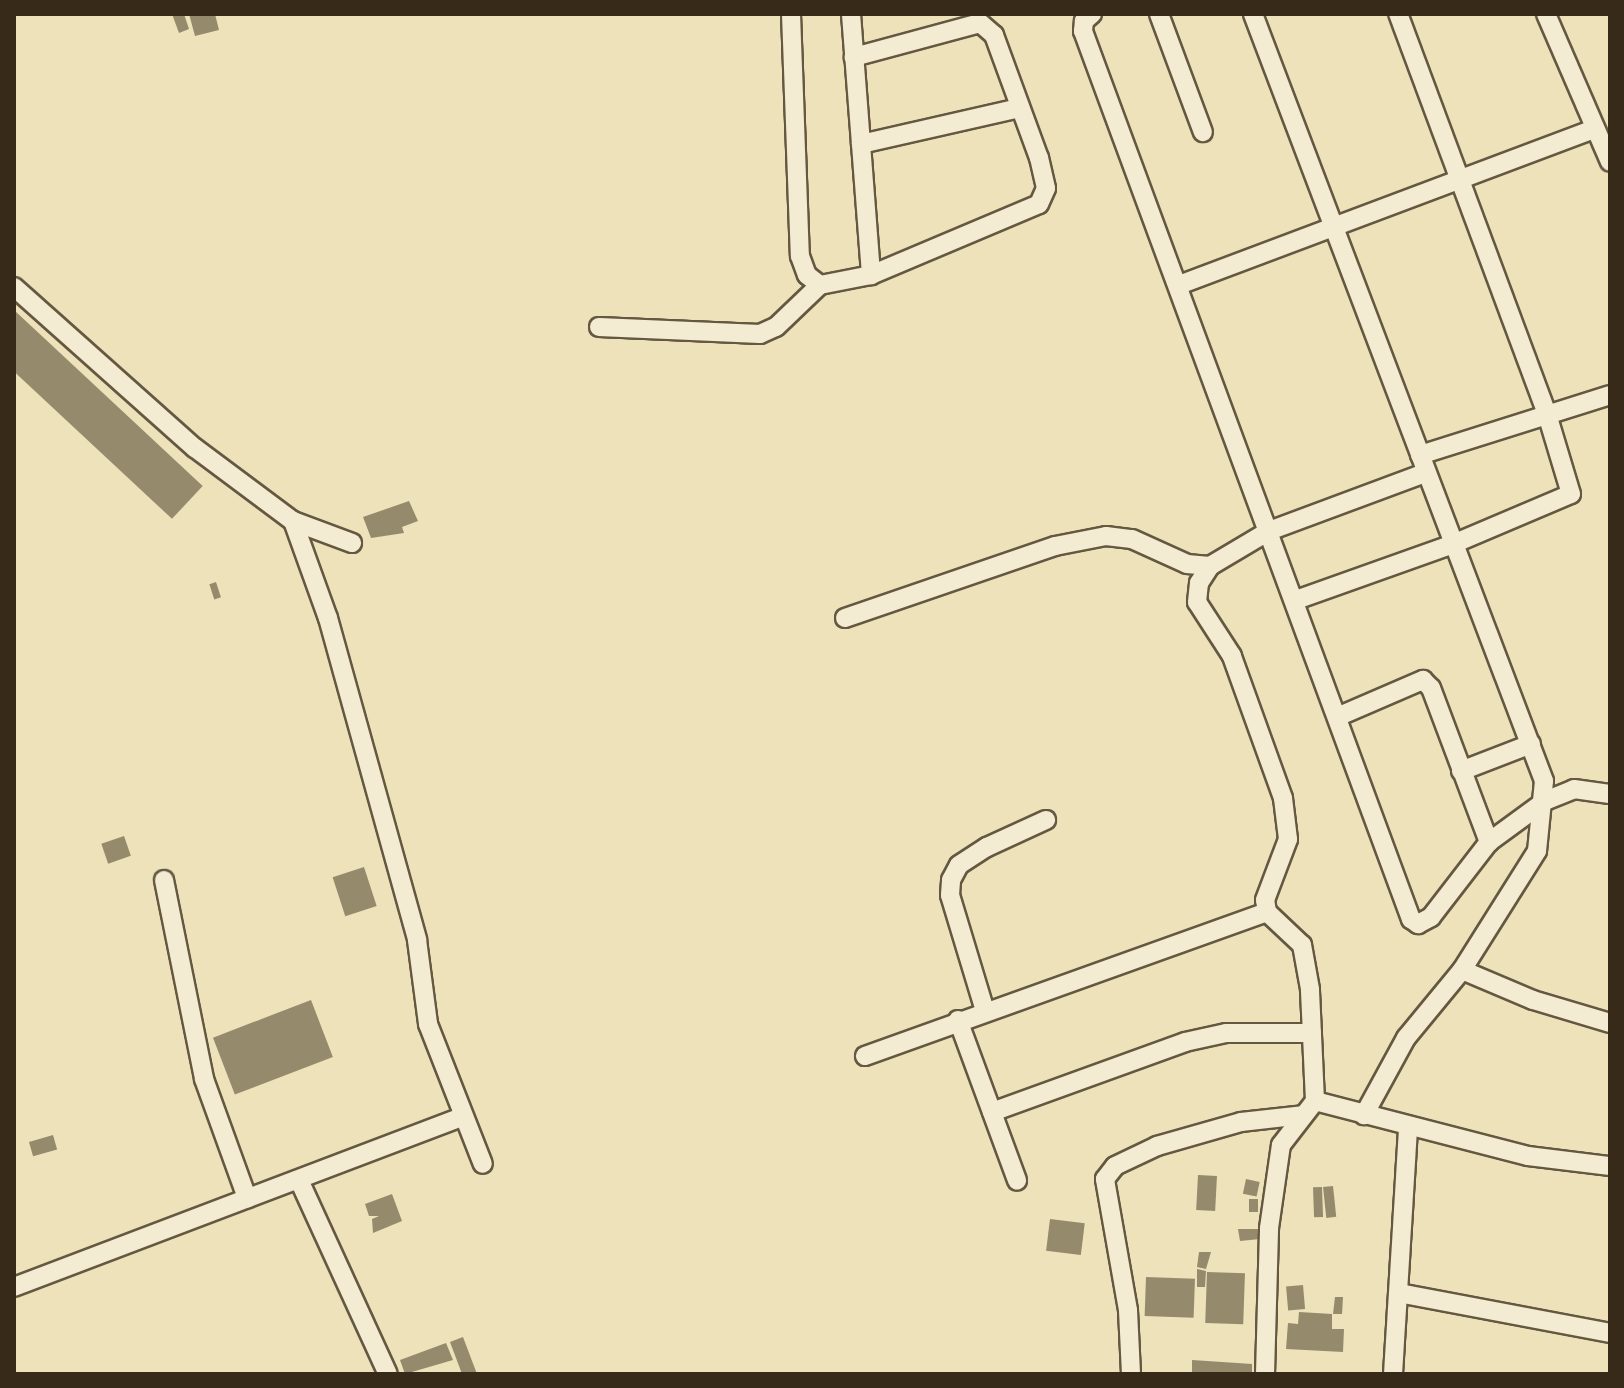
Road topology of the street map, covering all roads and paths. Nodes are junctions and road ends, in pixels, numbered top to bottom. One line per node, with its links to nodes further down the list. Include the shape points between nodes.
1 (791, 14): 17 (street, via 800,256 807,275)
2 (851, 14): 8 (street)
3 (1092, 14): 18 (street, via 1083,31)
4 (1159, 14): 11 (street)
5 (1253, 14): 15 (street)
6 (1398, 14): 14 (street)
7 (1546, 14): 10 (street)
8 (854, 57): 9 (street, via 980,23 994,35); 12 (street)
9 (1020, 108): 12 (street); 16 (street, via 1046,188 1039,204)
10 (1595, 129): 13 (street); 14 (street)
11 (1203, 132)
12 (861, 144): 16 (street)
13 (1610, 162)
14 (1459, 183): 15 (street); 22 (street)
15 (1333, 228): 18 (street); 23 (street)
16 (871, 275): 17 (street)
17 (820, 285): 20 (street, via 776,327 760,334)
18 (1179, 285): 25 (street)
19 (14, 287): 24 (street, via 195,448)
20 (599, 327)
21 (1610, 395): 22 (street)
22 (1547, 414): 23 (street); 27 (street, via 1571,494)
23 (1423, 464): 25 (street); 27 (street)
24 (293, 521): 26 (street); 49 (street, via 328,618 417,940 428,1024)
25 (1269, 531): 28 (street); 29 (street)
26 (352, 543)
27 (1453, 544): 29 (street); 32 (street)
28 (1210, 566): 30 (street, via 1187,564 1132,539 1106,536 1055,546); 39 (street, via 1199,583 1197,602 1232,656 1283,798 1288,839 1265,900)
29 (1296, 600): 31 (street)
30 (845, 618)
31 (1337, 717): 33 (street, via 1423,680 1431,688); 37 (street, via 1418,924 1431,917)
32 (1531, 744): 33 (street); 35 (street)
33 (1461, 771): 37 (street)
34 (1610, 794): 35 (street, via 1574,789)
35 (1545, 801): 37 (street); 40 (street, via 1537,851)
36 (1046, 820): 41 (street, via 987,847 959,865 951,880 950,895)
37 (1489, 842)
38 (164, 880): 55 (street, via 204,1079)
39 (1267, 912): 41 (street); 44 (street, via 1302,945)
40 (1462, 970): 43 (street, via 1533,1000); 48 (street, via 1406,1038)
41 (985, 1011): 42 (street)
42 (958, 1020): 45 (street); 47 (street)
43 (1610, 1023)
44 (1312, 1033): 46 (street); 47 (street, via 1226,1033 1185,1042)
45 (865, 1056)
46 (1309, 1108): 48 (street); 60 (street, via 1157,1146 1115,1166 1105,1179 1128,1310); 61 (street, via 1281,1145 1269,1228)
47 (992, 1112): 54 (street)
48 (1364, 1115): 50 (street)
49 (461, 1117): 51 (street); 53 (street)
50 (1408, 1127): 52 (street, via 1528,1156); 57 (street)
51 (483, 1164)
52 (1610, 1166)
53 (299, 1180): 55 (street); 59 (street)
54 (1017, 1180)
55 (247, 1198): 56 (street)
56 (14, 1287)
57 (1399, 1293): 58 (street); 62 (street)
58 (1610, 1333)
59 (388, 1374)
60 (1131, 1374)
61 (1265, 1374)
62 (1393, 1374)

